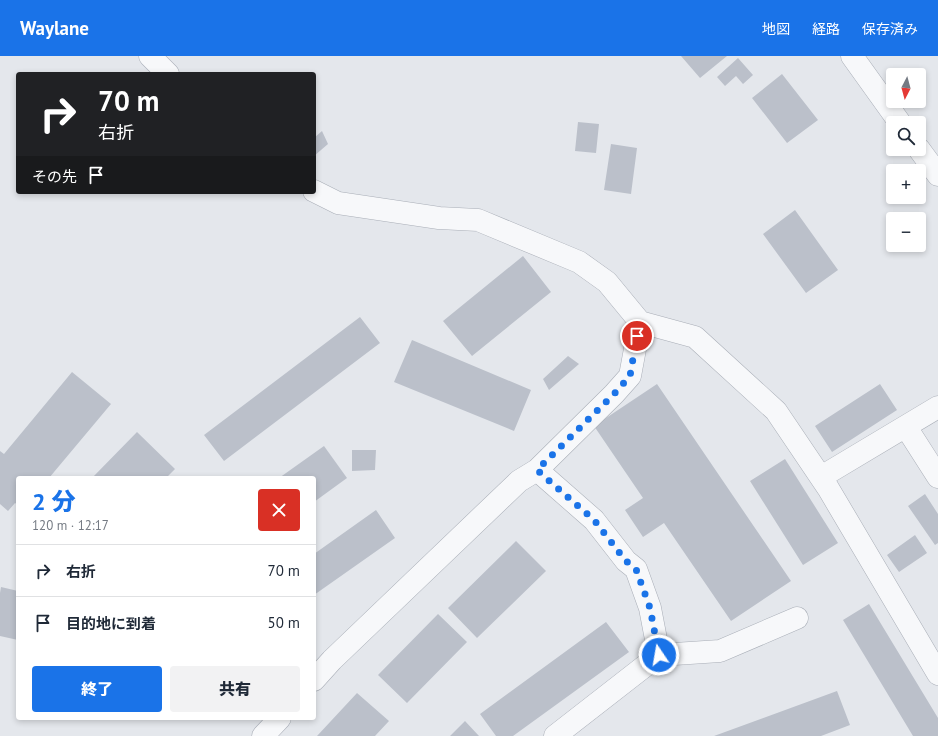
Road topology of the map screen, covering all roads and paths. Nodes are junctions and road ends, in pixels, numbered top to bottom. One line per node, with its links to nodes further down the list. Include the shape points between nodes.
1 (150, 56): 3 (street)
2 (852, 56): 4 (street)
3 (166, 72)
4 (895, 116)
5 (924, 156): 6 (street)
6 (938, 175)
7 (316, 192): 8 (street, via 338,203 439,218 478,220 579,262 607,282)
8 (640, 322): 11 (street, via 630,376); 13 (street, via 695,337 776,411)
9 (938, 408): 10 (street)
10 (906, 427): 12 (street); 13 (street)
11 (537, 470): 15 (street, via 594,520 626,561 636,569 650,608); 17 (street, via 519,481)
12 (938, 476)
13 (820, 477): 16 (street)
14 (797, 618): 15 (street, via 720,650)
15 (659, 655): 20 (street)
16 (938, 674)
17 (316, 678)
18 (278, 720): 19 (street)
19 (263, 736)
20 (555, 736)

